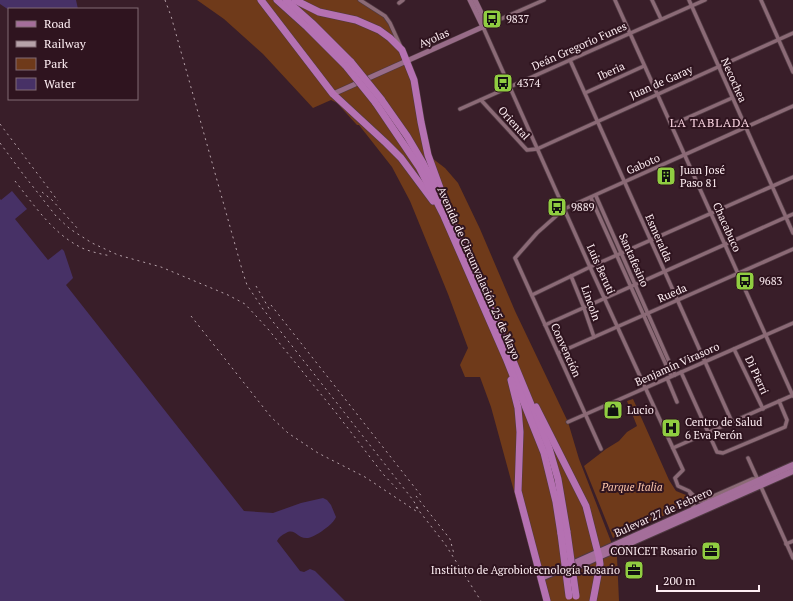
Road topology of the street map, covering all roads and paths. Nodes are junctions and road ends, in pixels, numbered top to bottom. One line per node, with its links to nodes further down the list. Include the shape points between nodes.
1 (261, 0): 31 (highway)
2 (277, 0): 25 (highway, Avenida de Circunvalación 25 de Mayo)
3 (286, 0): 25 (highway, Avenida de Circunvalación 25 de Mayo, via 312,23)
4 (295, 0): 22 (highway, via 320,12 356,20 379,30)
5 (360, 0): 22 (street, via 385,16)
6 (404, 0): 15 (street)
7 (470, 0): 18 (street)
8 (475, 0): 18 (street)
9 (544, 0): 18 (street, Ayolas)
10 (615, 0): 19 (street, Chacabuco)
11 (652, 0): 17 (street)
12 (689, 0): 16 (street, Necochea)
13 (705, 0): 16 (street, Deán Gregorio Funes)
14 (760, 0): 21 (street)
15 (399, 3)
16 (692, 6): 17 (street, Deán Gregorio Funes); 27 (street, Necochea)
17 (661, 19): 19 (street, Deán Gregorio Funes)
18 (485, 26): 24 (street, Ayolas); 29 (street, Luis Beruti)
19 (630, 33): 23 (street, Deán Gregorio Funes); 26 (street, Chacabuco)
20 (793, 34): 21 (street, Juan de Garay)
21 (778, 40): 27 (street, Juan de Garay); 28 (street)
22 (402, 50): 24 (highway)
23 (570, 60): 29 (street, Deán Gregorio Funes); 30 (street, Esmeralda)
24 (407, 61): 31 (street, Ayolas); 48 (highway, via 414,80 428,155)
25 (348, 64): 48 (highway, Avenida de Circunvalación 25 de Mayo, bridge, via 378,100)
26 (644, 66): 30 (street, Iberia); 32 (street, Chacabuco)
27 (718, 66): 32 (street, Juan de Garay); 33 (street, Necochea)
28 (793, 72)
29 (510, 87): 34 (street, Deán Gregorio Funes); 40 (street, Luis Beruti)
30 (585, 93): 37 (street, Esmeralda)
31 (333, 94): 48 (highway, via 396,153)
32 (657, 94): 37 (street, Juan de Garay); 38 (street, Chacabuco)
33 (732, 98): 38 (street); 39 (street, Necochea)
34 (481, 100): 36 (street, Deán Gregorio Funes); 40 (street, Oriental, via 527,150)
35 (793, 106): 39 (street, Gaboto)
36 (460, 109)
37 (597, 121): 40 (street, Juan de Garay); 43 (street, Esmeralda)
38 (671, 125): 41 (street, Chacabuco)
39 (746, 128): 41 (street, Gaboto); 44 (street, Necochea)
40 (537, 148): 46 (street, Luis Beruti)
41 (685, 155): 43 (street, Gaboto); 47 (street, Chacabuco)
42 (793, 177): 44 (street)
43 (625, 183): 45 (street, Gaboto); 52 (street, Esmeralda)
44 (772, 186): 47 (street); 50 (street, Necochea)
45 (594, 197): 46 (street, Gaboto); 55 (street, Santafesino)
46 (564, 209): 56 (street, Gaboto, via 537,233); 57 (street, Luis Beruti)
47 (711, 213): 52 (street); 53 (street, Chacabuco)
48 (446, 214): 74 (highway, Avenida de Circunvalación 25 de Mayo); 76 (highway, Avenida de Circunvalación 25 de Mayo)
49 (793, 214): 50 (street)
50 (786, 217): 51 (street, Necochea); 53 (street)
51 (793, 234)
52 (650, 240): 55 (street); 58 (street, Esmeralda)
53 (725, 244): 58 (street); 59 (street, Chacabuco)
54 (793, 249): 59 (street, Rueda)
55 (619, 254): 57 (street); 61 (street, Santafesino)
56 (515, 258): 62 (street, Convención)
57 (590, 267): 60 (street); 63 (street, Luis Beruti)
58 (664, 272): 61 (street); 64 (street, Esmeralda)
59 (738, 273): 64 (street, Rueda); 70 (street, Chacabuco)
60 (571, 276): 62 (street); 65 (street, Lincoln)
61 (633, 286): 63 (street); 66 (street, Santafesino)
62 (532, 295): 68 (street, Convención)
63 (604, 299): 65 (street); 69 (street, Luis Beruti)
64 (677, 300): 66 (street, Rueda); 75 (street, Esmeralda)
65 (584, 308): 68 (street); 71 (street, Lincoln)
66 (645, 314): 69 (street, Rueda); 78 (street, Santafesino)
67 (793, 323): 70 (street, Benjamín Virasoro)
68 (545, 325): 73 (street, Convención)
69 (617, 327): 71 (street, Rueda); 79 (street, Luis Beruti)
70 (766, 335): 72 (street, Benjamín Virasoro); 80 (street, Chacabuco)
71 (594, 337): 73 (street, Rueda)
72 (734, 349): 75 (street, Benjamín Virasoro); 83 (street, Di Pierri)
73 (558, 353): 84 (street, Convención)
74 (506, 358): 95 (highway, Avenida de Circunvalación 25 de Mayo, via 544,453); 101 (highway, via 518,408 518,491)
75 (704, 362): 77 (street, Benjamín Virasoro); 86 (street, Esmeralda)
76 (515, 366): 95 (highway, Avenida de Circunvalación 25 de Mayo, via 549,448 558,479); 99 (highway, via 586,506)
77 (681, 372): 78 (street, Benjamín Virasoro); 87 (street)
78 (671, 376): 79 (street, Benjamín Virasoro); 82 (street, Santafesino)
79 (645, 388): 84 (street, Benjamín Virasoro); 88 (street, Luis Beruti)
80 (793, 396): 81 (street)
81 (779, 401): 83 (street); 87 (street, Di Pierri, via 787,420 785,427 722,453 717,452)
82 (677, 402)
83 (762, 409): 86 (street)
84 (585, 414): 85 (street, Benjamín Virasoro); 89 (street, Convención)
85 (568, 422)
86 (732, 422): 87 (street)
87 (709, 433): 88 (street)
88 (673, 448): 94 (street, Luis Beruti, via 683,470 675,478 678,486)
89 (601, 450)
90 (748, 458): 93 (street)
91 (793, 465): 93 (main road, Bulevar 27 de Febrero)
92 (793, 471): 93 (main road, Bulevar 27 de Febrero)
93 (759, 482): 94 (street, Luis Beruti, via 752,478 702,501 696,499); 96 (main road, Bulevar 27 de Febrero); 98 (street); 99 (main road, Bulevar 27 de Febrero)
94 (689, 491): 96 (street, via 694,505)
95 (559, 502): 102 (highway, Avenida de Circunvalación 25 de Mayo, bridge)
96 (692, 510): 99 (main road, Bulevar 27 de Febrero)
97 (793, 541): 98 (street)
98 (786, 544): 100 (street)
99 (599, 554): 101 (main road, Bulevar 27 de Febrero); 104 (highway, via 600,564)
100 (793, 558)
101 (541, 580): 103 (highway)
102 (573, 598)
103 (547, 601)
104 (593, 601)

